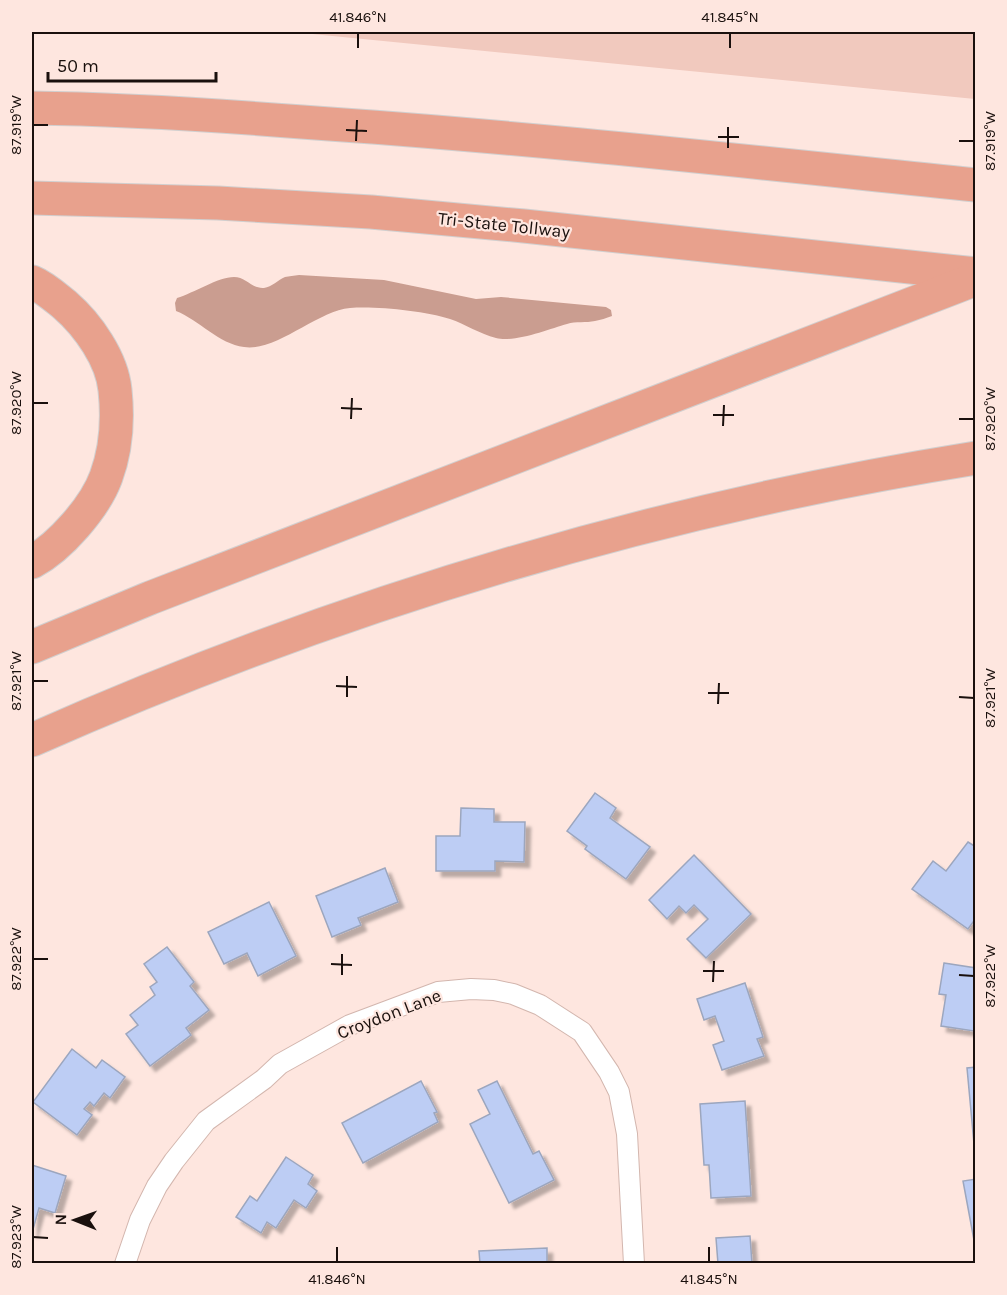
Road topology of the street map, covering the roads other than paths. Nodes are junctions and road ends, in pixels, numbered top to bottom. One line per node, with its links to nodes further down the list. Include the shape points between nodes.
1 (32, 108): 2 (highway, via 364,126)
2 (975, 185)
3 (32, 198): 4 (highway, Tri-State Tollway, via 371,212)
4 (975, 277): 8 (highway, via 150,597)
5 (32, 282): 7 (highway, via 80,318 104,353 115,389 116,433 106,477 85,513 61,541)
6 (975, 458): 9 (highway, via 692,516 503,566 238,655)
7 (32, 562)
8 (32, 647)
9 (32, 740)
10 (125, 1263): 11 (street, Croydon Lane, via 157,1186 206,1121 280,1064 350,1025 438,992 471,988 513,994 540,1005 582,1032 609,1072 619,1092 627,1134)
11 (634, 1263)

